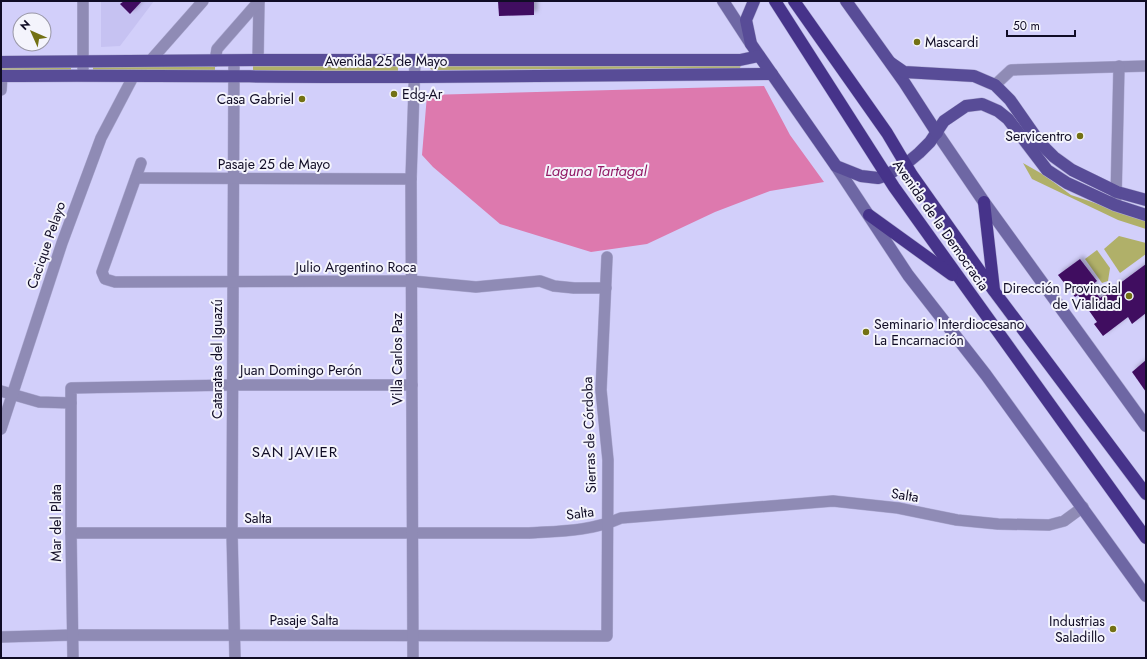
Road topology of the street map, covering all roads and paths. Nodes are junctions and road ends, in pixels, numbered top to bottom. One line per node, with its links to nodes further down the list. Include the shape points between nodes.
1 (83, 1): 11 (street)
2 (203, 1): 12 (street)
3 (259, 1): 13 (street); 15 (street, via 217,49)
4 (723, 1): 9 (street)
5 (754, 1): 9 (main road, via 746,20)
6 (775, 1): 33 (highway, Avenida de la Democracia)
7 (794, 1): 31 (highway, Avenida de la Democracia)
8 (846, 1): 18 (main road)
9 (751, 44): 10 (main road)
10 (759, 56): 14 (main road, Avenida 25 de Mayo, via 740,60); 21 (main road)
11 (83, 60): 12 (main road, Avenida 25 de Mayo); 17 (main road, Avenida 25 de Mayo); 22 (street)
12 (151, 60): 15 (main road, Avenida 25 de Mayo)
13 (258, 60): 14 (main road, Avenida 25 de Mayo); 16 (main road, Avenida 25 de Mayo)
14 (415, 60): 26 (street, Villa Carlos Paz)
15 (215, 61): 16 (main road, Avenida 25 de Mayo)
16 (234, 61): 23 (street, Cataratas del Iguazú)
17 (1, 62)
18 (891, 63): 27 (main road, via 904,72 974,76); 29 (main road)
19 (1119, 66): 20 (street); 27 (street, via 1011,70); 37 (street)
20 (1146, 66)
21 (772, 74): 26 (main road, Avenida 25 de Mayo); 32 (main road)
22 (83, 75): 24 (main road, Avenida 25 de Mayo); 25 (main road, Avenida 25 de Mayo)
23 (234, 75): 25 (main road, Avenida 25 de Mayo); 26 (main road, Avenida 25 de Mayo); 35 (street, Cataratas del Iguazú)
24 (2, 76): 28 (street)
25 (133, 77): 53 (street, Cacique Pelayo, via 101,138 62,242)
26 (414, 77): 36 (street, Villa Carlos Paz)
27 (995, 85): 37 (main road, via 1010,100 1040,143 1054,157 1072,170)
28 (1, 90)
29 (937, 133): 31 (main road); 39 (street); 40 (main road, via 944,121 954,113 966,106 982,104 1008,119 1047,170 1067,183)
30 (141, 163): 34 (street)
31 (907, 164): 33 (main road); 48 (highway, Avenida de la Democracia, via 912,175)
32 (836, 166): 33 (main road, via 861,176 878,178); 41 (street)
33 (887, 175): 46 (highway, Avenida de la Democracia)
34 (136, 178): 35 (street, Pasaje 25 de Mayo); 45 (street, Julio Argentino Roca, via 102,272 105,279 115,282)
35 (232, 179): 36 (street, Pasaje 25 de Mayo); 45 (street, Cataratas del Iguazú)
36 (411, 179): 44 (street, Villa Carlos Paz)
37 (1117, 192): 38 (main road); 40 (street)
38 (1146, 200)
39 (984, 202): 48 (highway); 55 (street)
40 (1115, 205): 42 (main road)
41 (869, 215): 46 (highway); 58 (street, via 908,275 986,375)
42 (1146, 215)
43 (607, 257): 47 (street, Sierras de Córdoba)
44 (412, 281): 45 (street, Julio Argentino Roca); 47 (street, Julio Argentino Roca, via 476,287 540,281 554,286); 50 (street, Villa Carlos Paz)
45 (232, 282): 49 (street, Cataratas del Iguazú)
46 (965, 286): 63 (highway, Avenida de la Democracia)
47 (606, 288): 59 (street, Sierras de Córdoba, via 600,390 608,460)
48 (994, 291): 57 (highway, Avenida de la Democracia)
49 (232, 385): 50 (street, Juan Domingo Perón); 51 (street, Juan Domingo Perón); 60 (street, Cataratas del Iguazú)
50 (412, 385): 61 (street, Villa Carlos Paz)
51 (71, 388): 54 (street, Mar del Plata)
52 (1, 391): 53 (street)
53 (14, 394): 54 (street, via 39,402); 56 (street, Cacique Pelayo)
54 (71, 403): 62 (street, Mar del Plata)
55 (1146, 426)
56 (1, 429)
57 (1146, 494)
58 (1083, 507): 59 (street, Salta, via 1064,521 1049,524 998,524 958,520 898,508 833,501 622,518); 64 (street)
59 (606, 525): 61 (street, Salta, via 588,529 530,533); 68 (street, Sierras de Córdoba)
60 (232, 533): 61 (street, Salta); 62 (street, Salta); 66 (street, Cataratas del Iguazú)
61 (412, 533): 67 (street, Villa Carlos Paz)
62 (71, 534): 65 (street, Mar del Plata)
63 (1146, 538)
64 (1146, 596)
65 (73, 635): 66 (street, Pasaje Salta); 69 (street, Pasaje Salta); 70 (street, Mar del Plata)
66 (234, 635): 67 (street, Pasaje Salta); 71 (street, Cataratas del Iguazú)
67 (413, 636): 68 (street, Pasaje Salta); 72 (street, Villa Carlos Paz)
68 (607, 636)
69 (1, 637)
70 (73, 658)
71 (235, 658)
72 (413, 658)

